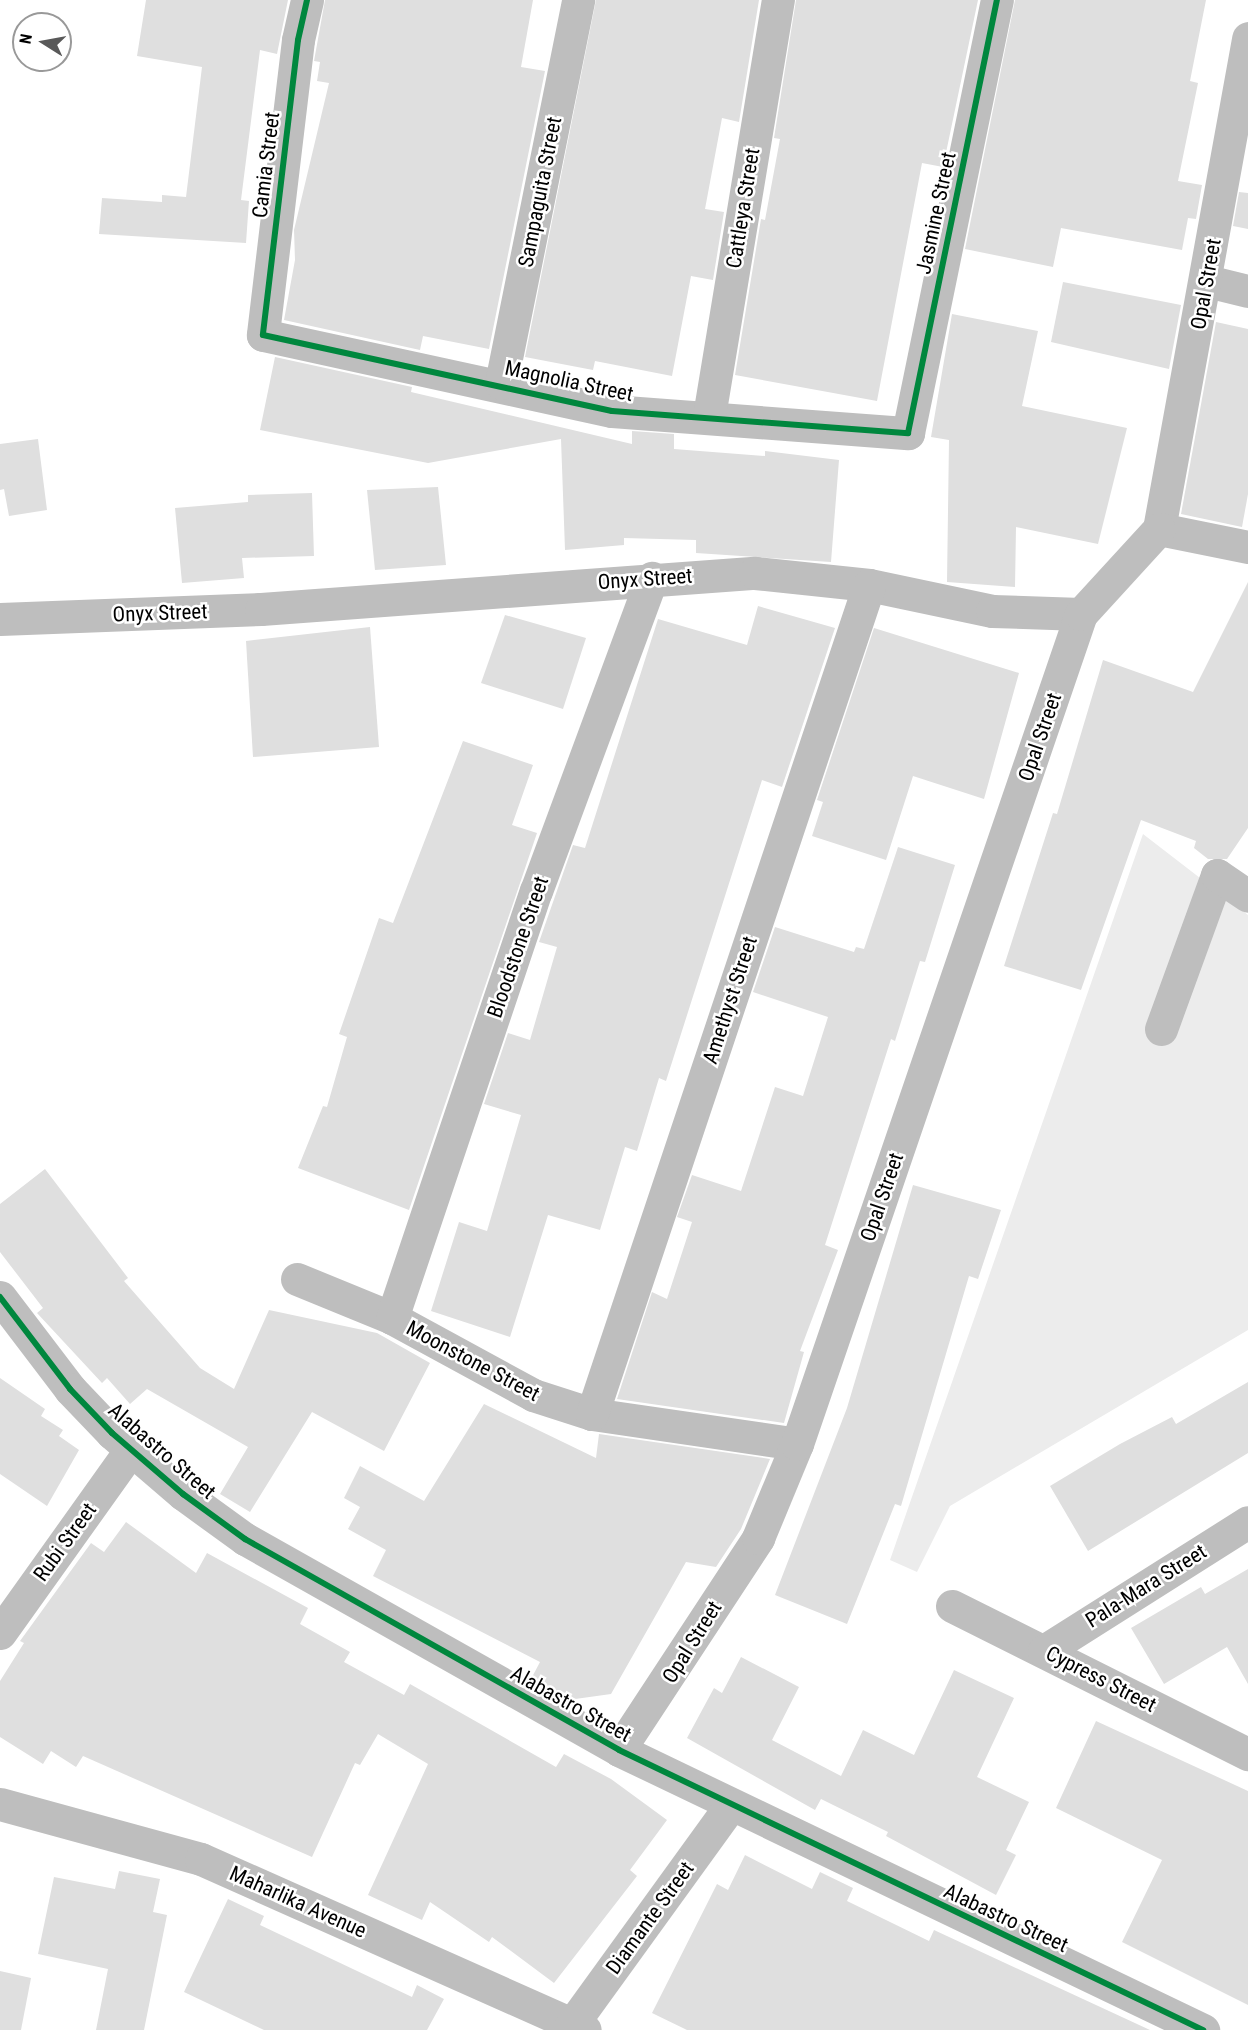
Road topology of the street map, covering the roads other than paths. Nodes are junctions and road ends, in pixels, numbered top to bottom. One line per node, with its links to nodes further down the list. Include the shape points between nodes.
1 (307, 0): 8 (street, Camia Street, via 298,40)
2 (578, 0): 9 (street, Sampaguita Street)
3 (778, 0): 10 (street, Cattleya Street)
4 (997, 0): 11 (street, Jasmine Street)
5 (1248, 38): 6 (street, Opal Street)
6 (1208, 281): 7 (street); 12 (street, Opal Street)
7 (1248, 291)
8 (263, 335): 9 (street, Magnolia Street)
9 (501, 384): 10 (street, Magnolia Street, via 612,411)
10 (709, 416): 11 (street, Magnolia Street)
11 (908, 433)
12 (1159, 529): 13 (street); 16 (street)
13 (1248, 547)
14 (652, 578): 15 (street, Onyx Street, via 755,573); 17 (street, Onyx Street, via 261,609); 22 (street, Bloodstone Street, via 536,891)
15 (868, 585): 16 (street, Onyx Street, via 992,611); 23 (street, Amethyst Street)
16 (1081, 614): 24 (street, Opal Street)
17 (0, 619)
18 (1248, 896): 19 (street, via 1217,875)
19 (1161, 1029)
20 (297, 1279): 22 (street, Moonstone Street)
21 (0, 1297): 25 (street, Alabastro Street, via 70,1389)
22 (392, 1318): 23 (street, Moonstone Street, via 533,1395)
23 (592, 1414): 24 (street, Moonstone Street)
24 (797, 1444): 30 (street, Opal Street, via 758,1538)
25 (130, 1451): 28 (street, Rubi Street); 30 (street, Alabastro Street, via 245,1539)
26 (1248, 1522): 29 (street, Pala-Mara Street)
27 (952, 1606): 29 (street, Cypress Street)
28 (0, 1633)
29 (1044, 1651): 31 (street, Cypress Street)
30 (619, 1750): 33 (street, Alabastro Street)
31 (1248, 1754)
32 (0, 1804): 34 (street, Maharlika Avenue, via 201,1859)
33 (730, 1806): 34 (street, Diamante Street); 35 (street, Alabastro Street)
34 (575, 2028)
35 (1203, 2030)

